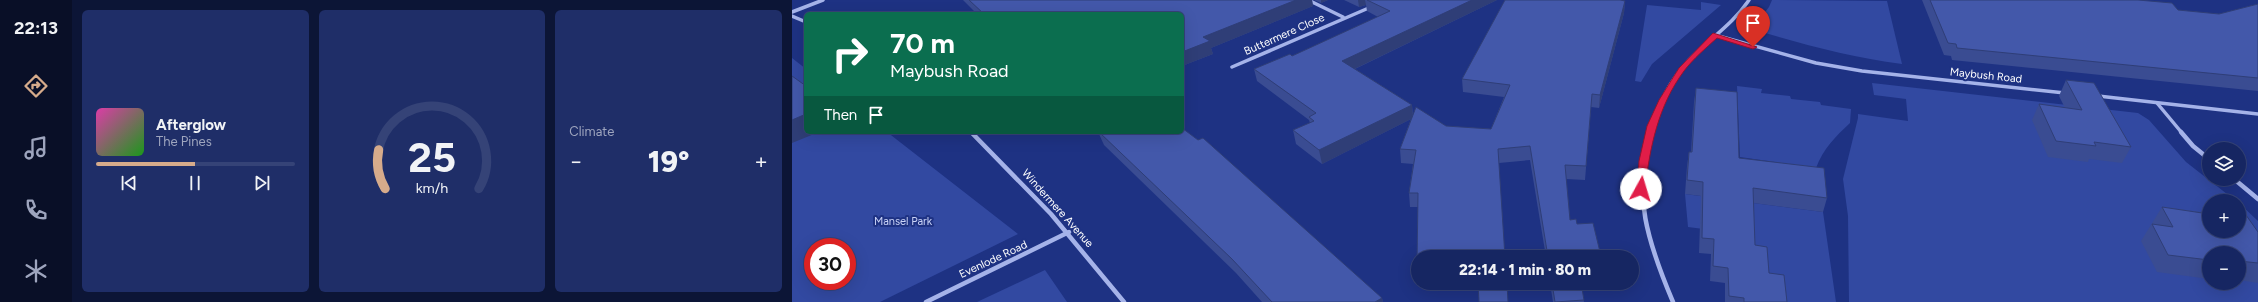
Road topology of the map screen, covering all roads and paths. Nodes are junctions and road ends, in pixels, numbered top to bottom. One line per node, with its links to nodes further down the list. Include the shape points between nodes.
1 (824, 0): 5 (street)
2 (1308, 0): 7 (street, Buttermere Close)
3 (1749, 0): 9 (street, via 1734,19)
4 (1373, 6): 7 (street, Buttermere Close)
5 (792, 12)
6 (792, 16): 8 (street)
7 (1343, 17): 10 (street, Buttermere Close)
8 (804, 21)
9 (1715, 35): 11 (street, Maybush Road, via 1787,56 1854,70); 22 (street, via 1681,69 1663,100 1651,126 1644,161 1641,189 1647,229 1658,266)
10 (1232, 67)
11 (2068, 93)
12 (2090, 96): 13 (street)
13 (2157, 103): 14 (street); 16 (street, via 2193,146)
14 (2258, 114)
15 (973, 134): 19 (street, Windermere Avenue)
16 (2202, 153)
17 (2242, 186): 18 (street)
18 (2258, 199)
19 (1069, 232): 20 (street, Evenlode Road); 21 (street, Windermere Avenue)
20 (926, 302)
21 (1124, 302)
22 (1673, 302)

